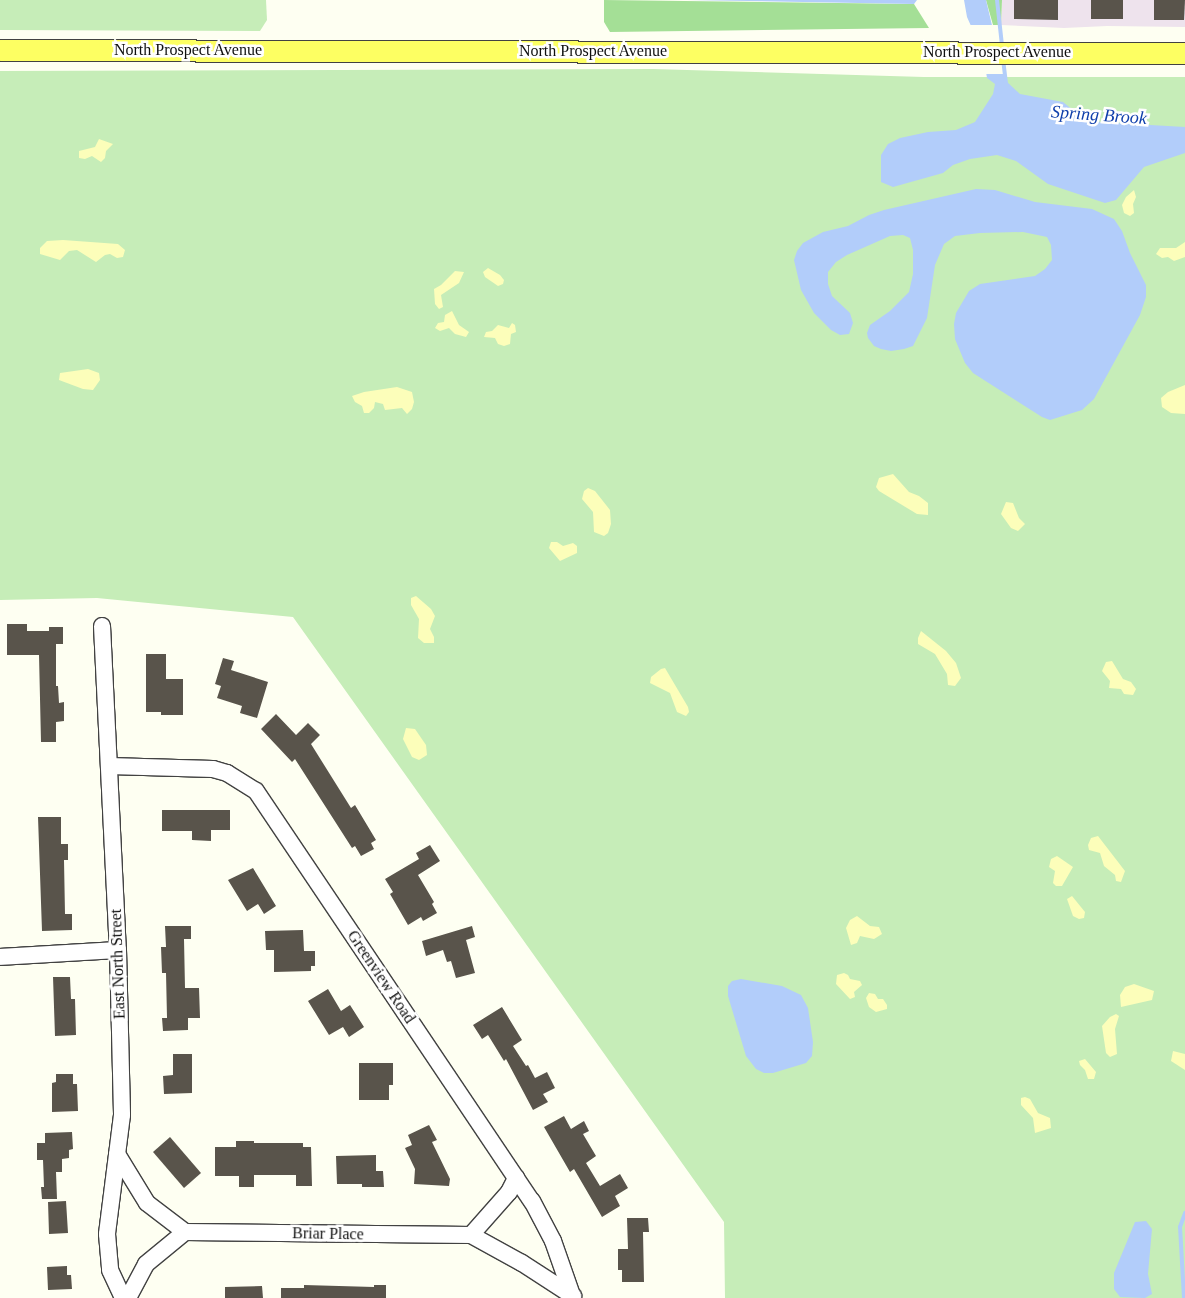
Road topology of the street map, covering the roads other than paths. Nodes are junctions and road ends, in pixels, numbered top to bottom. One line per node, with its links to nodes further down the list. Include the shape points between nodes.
1 (0, 50): 2 (main road, North Prospect Avenue)
2 (1185, 53)
3 (102, 626): 4 (street, East North Street)
4 (109, 766): 5 (street, East North Street); 8 (street, Greenview Road, via 213,769 227,773 256,791)
5 (118, 950): 6 (street); 7 (street, East North Street, via 122,1114)
6 (0, 957)
7 (118, 1154): 9 (street, via 147,1202); 12 (street, East North Street, via 107,1234 110,1270)
8 (516, 1178): 10 (street); 11 (street, Greenview Road, via 553,1241)
9 (185, 1232): 10 (street, Briar Place); 13 (street, via 146,1264)
10 (470, 1236): 11 (street, Briar Place, via 522,1262)
11 (573, 1297)
12 (123, 1298)
13 (128, 1298)

